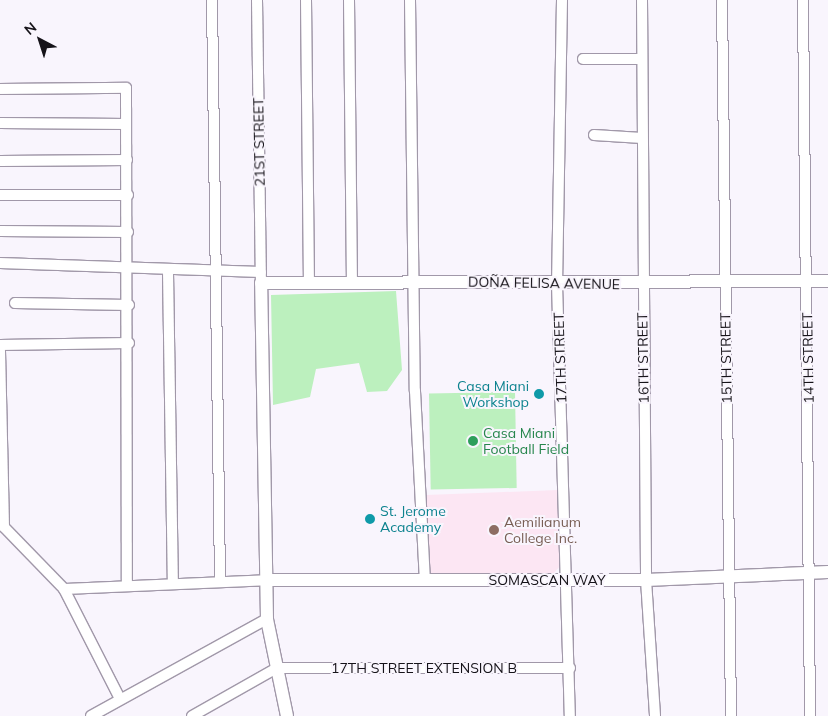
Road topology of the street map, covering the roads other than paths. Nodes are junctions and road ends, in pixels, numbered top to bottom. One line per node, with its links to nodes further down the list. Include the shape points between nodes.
1 (212, 0): 26 (street)
2 (257, 0): 27 (street, 21ST STREET)
3 (306, 0): 29 (street)
4 (349, 0): 31 (street)
5 (410, 0): 28 (street)
6 (562, 0): 34 (street, 17TH STREET)
7 (642, 0): 10 (street, 16TH STREET)
8 (722, 0): 32 (street, 15TH STREET)
9 (803, 0): 33 (street, 14TH STREET)
10 (642, 58): 11 (street); 16 (street, 16TH STREET)
11 (583, 59)
12 (0, 89): 14 (street, via 126,88)
13 (0, 123): 14 (street)
14 (126, 124): 17 (street)
15 (594, 135): 16 (street)
16 (642, 138): 35 (street, 16TH STREET)
17 (127, 160): 18 (street); 20 (street)
18 (0, 161)
19 (0, 195): 20 (street)
20 (128, 196): 22 (street)
21 (0, 231): 22 (street)
22 (128, 232): 24 (street)
23 (0, 263): 24 (street)
24 (129, 268): 25 (street); 37 (street)
25 (168, 272): 26 (street); 51 (street)
26 (212, 272): 27 (street); 49 (street)
27 (261, 278): 29 (street, DOÑA FELISA AVENUE); 45 (street)
28 (413, 280): 31 (street, DOÑA FELISA AVENUE); 34 (street, DOÑA FELISA AVENUE); 46 (street)
29 (309, 281): 31 (street, DOÑA FELISA AVENUE)
30 (828, 281): 33 (street, DOÑA FELISA AVENUE)
31 (352, 282)
32 (725, 282): 33 (street, DOÑA FELISA AVENUE); 35 (street, DOÑA FELISA AVENUE); 44 (street, 15TH STREET)
33 (807, 282): 43 (street, 14TH STREET)
34 (557, 284): 35 (street, DOÑA FELISA AVENUE); 47 (street, 17TH STREET)
35 (642, 284): 48 (street, 16TH STREET)
36 (15, 303): 37 (street)
37 (129, 305): 38 (street)
38 (129, 343): 39 (street); 50 (street)
39 (0, 345)
40 (0, 351): 41 (street)
41 (2, 530): 52 (street)
42 (828, 572): 43 (street, SOMASCAN WAY)
43 (810, 573): 44 (street, SOMASCAN WAY); 63 (street, 14TH STREET)
44 (730, 576): 48 (street, SOMASCAN WAY); 62 (street, 15TH STREET)
45 (267, 580): 46 (street, SOMASCAN WAY); 49 (street); 53 (street)
46 (425, 580): 47 (street, SOMASCAN WAY)
47 (566, 580): 48 (street, SOMASCAN WAY); 55 (street, 17TH STREET)
48 (646, 580): 61 (street, 16TH STREET)
49 (220, 582): 51 (street)
50 (127, 584): 51 (street); 52 (street)
51 (173, 584)
52 (64, 589): 56 (street)
53 (267, 619): 54 (street); 56 (street)
54 (277, 668): 55 (street, 17TH STREET EXTENSION B); 57 (street); 59 (street)
55 (570, 668): 60 (street, 17TH STREET)
56 (120, 699): 58 (street)
57 (284, 714)
58 (91, 716)
59 (192, 716)
60 (570, 716)
61 (655, 716)
62 (731, 716)
63 (810, 716)

